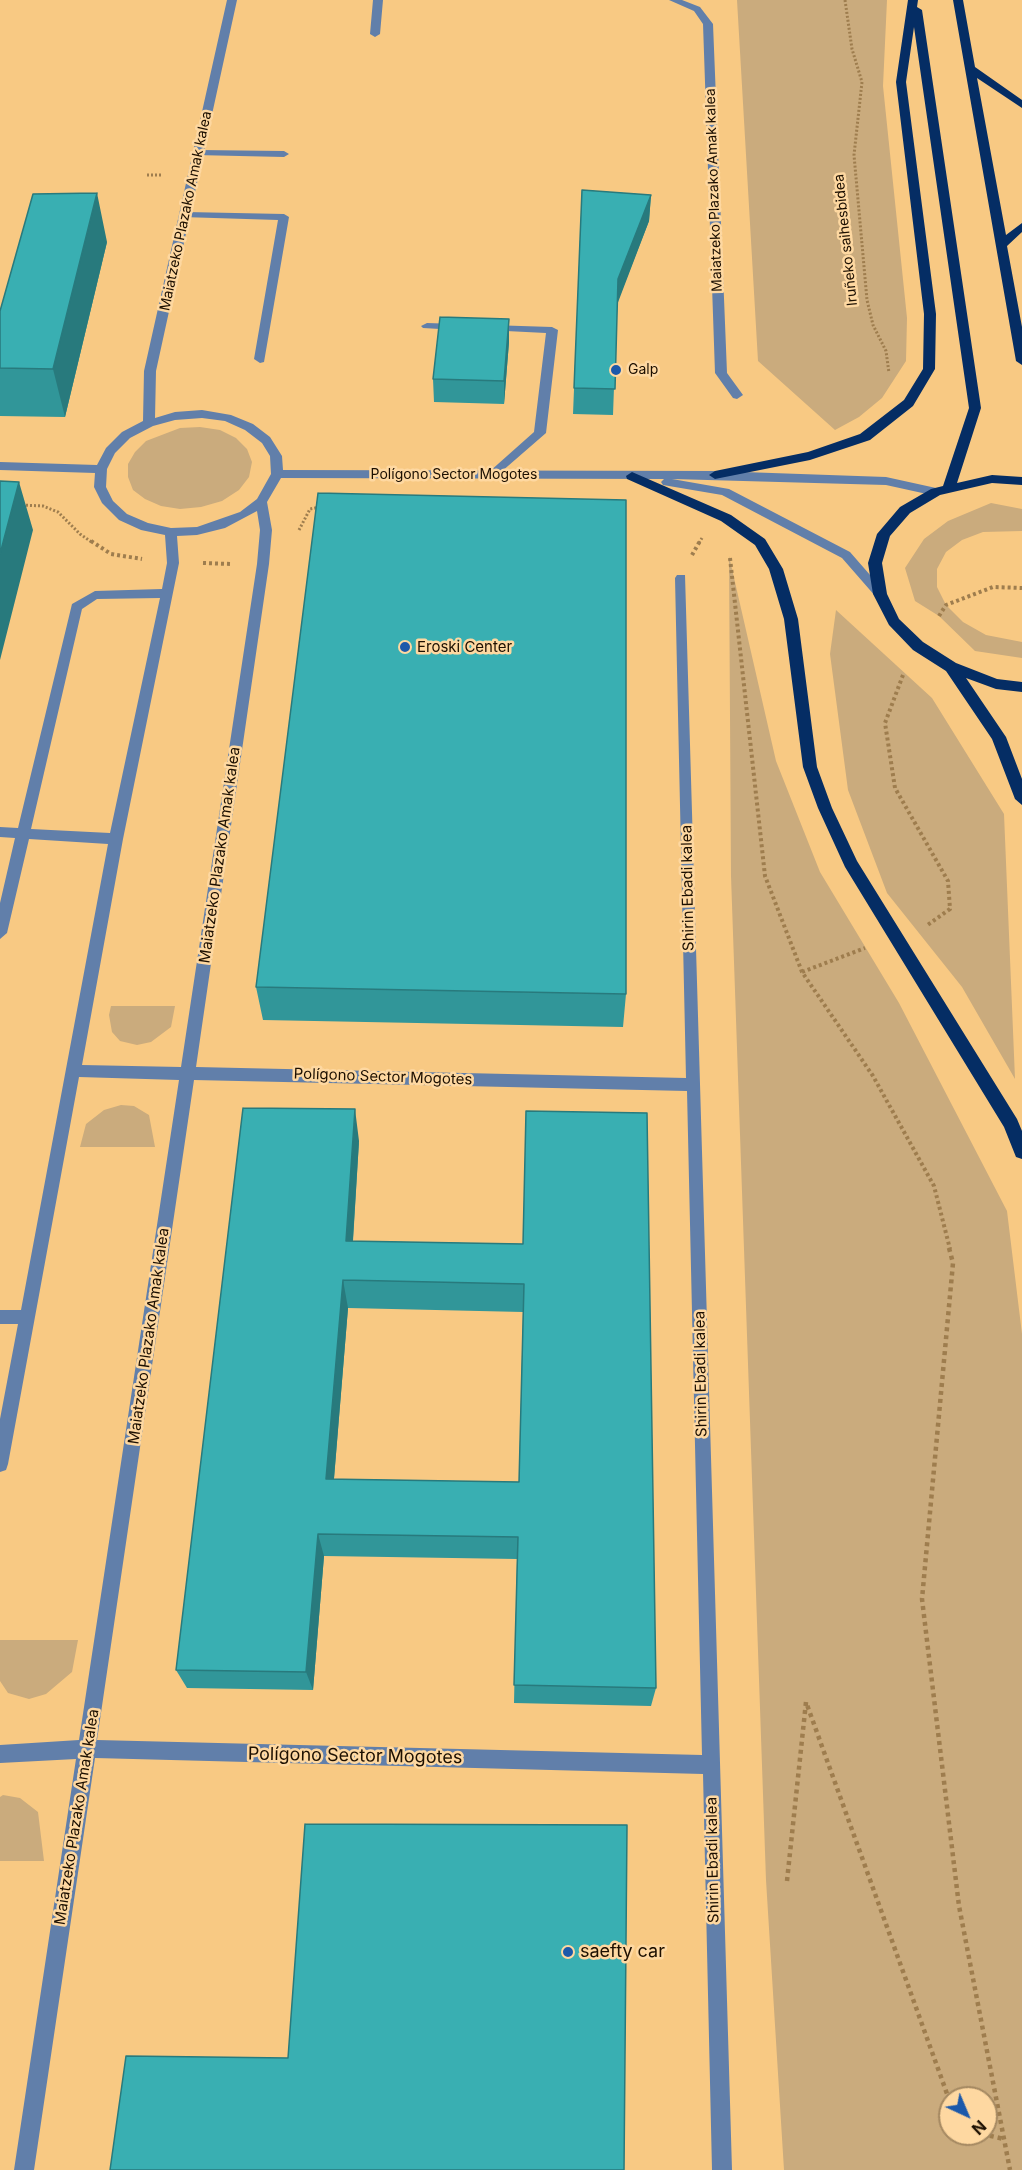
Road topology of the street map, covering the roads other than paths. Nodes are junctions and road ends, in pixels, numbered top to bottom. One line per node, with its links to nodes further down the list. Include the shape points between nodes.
1 (232, 0): 9 (street, Maiatzeko Plazako Amak kalea)
2 (378, 0): 6 (street)
3 (674, 0): 17 (street, Maiatzeko Plazako Amak kalea, via 698,9 708,24 721,373)
4 (914, 0): 23 (highway, via 901,82 930,314 929,369 909,403 866,436 810,456); 26 (highway, via 975,408)
5 (958, 0): 7 (highway)
6 (375, 34)
7 (970, 69): 8 (highway); 13 (highway)
8 (1022, 105)
9 (199, 153): 10 (street); 11 (street, Maiatzeko Plazako Amak kalea)
10 (284, 154)
11 (186, 215): 15 (street, via 284,217); 18 (street, Maiatzeko Plazako Amak kalea, via 150,371)
12 (1022, 226): 13 (highway)
13 (1002, 245): 16 (highway)
14 (427, 326): 22 (street, via 552,330 540,433)
15 (260, 359)
16 (1022, 361)
17 (736, 395)
18 (149, 423): 20 (street, via 126,435 110,451); 21 (street, via 202,414 227,418 266,440 276,456)
19 (0, 466): 20 (street)
20 (101, 469): 29 (street, via 100,487 108,503 123,517)
21 (277, 474): 22 (street, Polígono Sector Mogotes); 28 (street)
22 (493, 475): 24 (street, Polígono Sector Mogotes)
23 (715, 475): 24 (street, Polígono Sector Mogotes); 27 (street, Polígono Sector Mogotes, via 886,481)
24 (632, 476): 32 (street, Polígono Sector Mogotes, via 725,492 846,555); 43 (highway, via 726,518 760,542 776,569 792,620 810,767 850,863 1011,1124)
25 (1022, 481): 26 (highway, via 992,479)
26 (950, 487): 27 (highway)
27 (936, 492): 32 (highway, via 905,510 884,534 875,563)
28 (261, 502): 29 (street, via 221,525); 41 (street, Maiatzeko Plazako Amak kalea, via 266,530 263,564)
29 (171, 532): 31 (street, via 173,563)
30 (681, 578): 42 (street, Shirin Ebadi kalea)
31 (167, 593): 37 (street, via 95,595 76,607); 38 (street)
32 (880, 594): 33 (highway, via 894,622 918,646)
33 (951, 667): 34 (highway, via 996,684); 35 (highway, via 999,737)
34 (1022, 687)
35 (1022, 799)
36 (0, 832): 37 (street)
37 (23, 833): 38 (street); 39 (street)
38 (116, 838): 40 (street)
39 (0, 933)
40 (73, 1071): 41 (street, Polígono Sector Mogotes); 45 (street)
41 (188, 1072): 42 (street, Polígono Sector Mogotes); 47 (street, Maiatzeko Plazako Amak kalea)
42 (693, 1085): 49 (street, Shirin Ebadi kalea)
43 (1022, 1152)
44 (0, 1317): 45 (street)
45 (27, 1317): 46 (street)
46 (0, 1464)
47 (88, 1749): 48 (street, Polígono Sector Mogotes); 49 (street, Polígono Sector Mogotes); 50 (street, Maiatzeko Plazako Amak kalea)
48 (0, 1754)
49 (711, 1765): 51 (street, Shirin Ebadi kalea)
50 (24, 2170)
51 (722, 2170)

